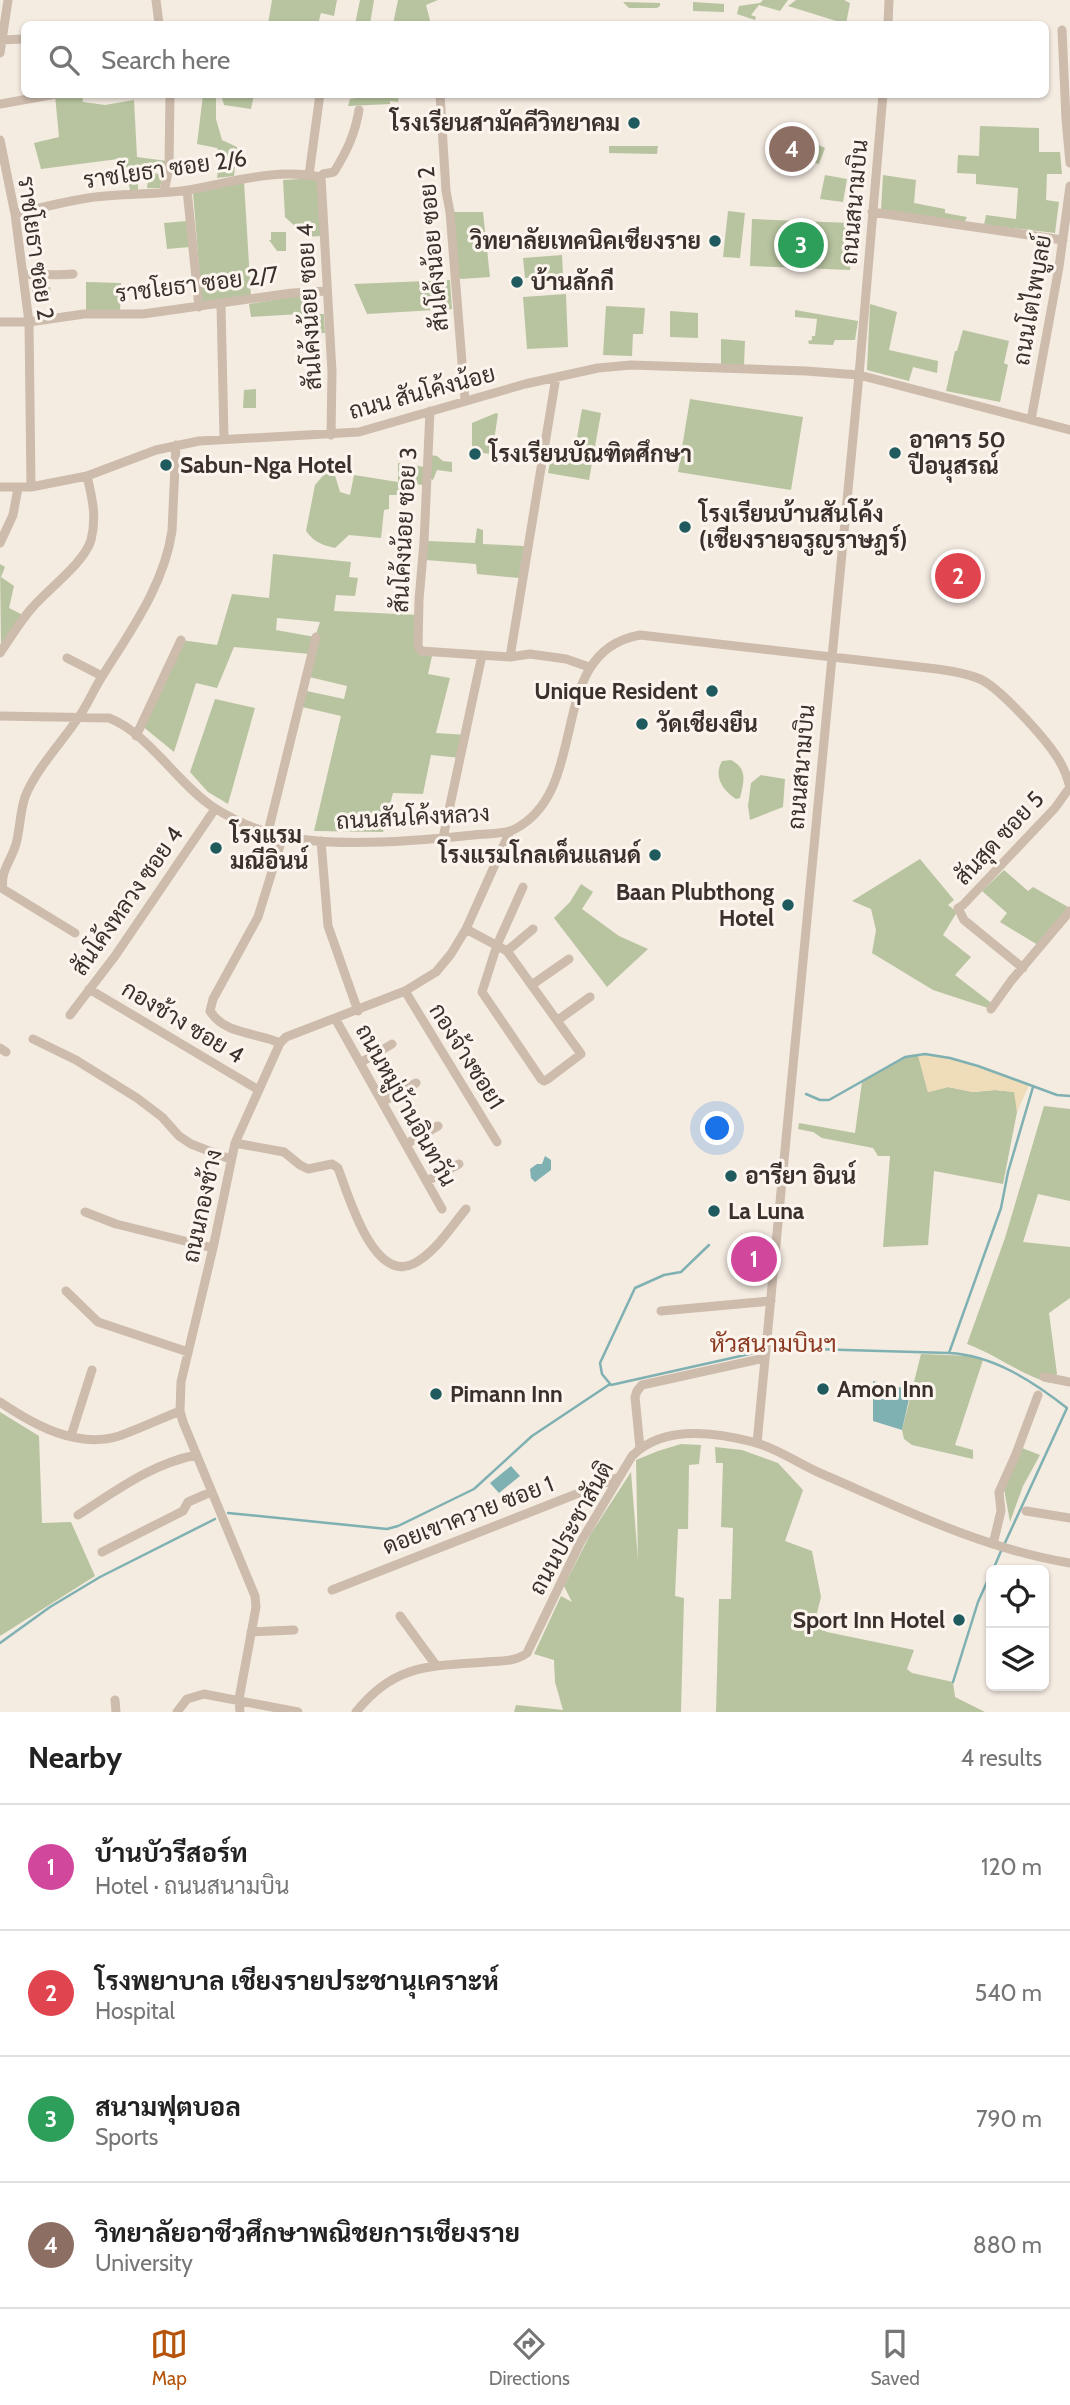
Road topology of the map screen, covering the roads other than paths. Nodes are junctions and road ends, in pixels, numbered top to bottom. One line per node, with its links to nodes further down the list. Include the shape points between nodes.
1 (8, 0): 8 (street)
2 (156, 0): 4 (street)
3 (890, 0): 5 (street)
4 (159, 21)
5 (888, 21)
6 (1062, 30): 17 (street)
7 (21, 39): 8 (street)
8 (1, 40): 9 (street)
9 (0, 52)
10 (34, 98): 15 (street)
11 (170, 98): 25 (street)
12 (319, 98): 21 (street)
13 (440, 98): 38 (street, สันโค้งน้อย ซอย 2)
14 (883, 98): 26 (street, ถนนสนามบิน)
15 (0, 104)
16 (359, 110): 22 (street, via 345,155 334,172)
17 (1068, 119): 20 (street)
18 (0, 140): 19 (street, ราชโยธา ซอย 2)
19 (2, 163): 27 (street, ราชโยธา ซอย 2)
20 (1070, 163)
21 (309, 175): 22 (street, ราชโยธา ซอย 2/6); 24 (street, ราชโยธา ซอย 2/6, via 238,178)
22 (321, 177): 31 (street, สันโค้งน้อย ซอย 4)
23 (1070, 186): 28 (street, ถนนโตไพบูลย์)
24 (187, 190): 25 (street, ราชโยธา ซอย 2/6); 33 (street)
25 (164, 191): 27 (street, ราชโยธา ซอย 2/6, via 88,198)
26 (872, 212): 28 (street); 36 (street, ถนนสนามบิน)
27 (15, 214): 30 (street, ราชโยธา ซอย 2)
28 (1063, 240): 40 (street, ถนนโตไพบูลย์)
29 (73, 274): 30 (street)
30 (23, 275): 34 (street, ราชโยธา ซอย 2)
31 (327, 291): 32 (street, ราชโยธา ซอย 2/7); 42 (street, สันโค้งน้อย ซอย 4)
32 (221, 305): 33 (street, ราชโยธา ซอย 2/7); 43 (street)
33 (199, 307): 34 (street, ราชโยธา ซอย 2/7)
34 (29, 321): 35 (street, ราชโยธา ซอย 2/7); 47 (street, ราชโยธา ซอย 2)
35 (0, 322)
36 (859, 375): 37 (street, ถนน สันโค้งน้อย, via 631,365); 40 (street, ถนน สันโค้งน้อย); 54 (street, ถนนสนามบิน)
37 (555, 377): 38 (street, ถนน สันโค้งน้อย); 55 (street)
38 (465, 400): 39 (street, ถนน สันโค้งน้อย)
39 (430, 411): 42 (street, ถนน สันโค้งน้อย, via 382,427); 53 (street, สันโค้งน้อย ซอย 3, via 418,646 421,651)
40 (1031, 420): 41 (street, ถนน สันโค้งน้อย)
41 (1070, 430)
42 (331, 435): 43 (street, ถนน สันโค้งน้อย)
43 (224, 438): 44 (street, ถนน สันโค้งน้อย)
44 (176, 445): 45 (street, ถนน สันโค้งน้อย); 58 (street, via 172,531 166,559 133,629)
45 (87, 476): 47 (street, ถนน สันโค้งน้อย); 52 (street, via 94,509 90,543 31,609)
46 (0, 487): 48 (street, ถนน สันโค้งน้อย)
47 (31, 487): 48 (street, ถนน สันโค้งน้อย)
48 (18, 488): 49 (street, via 13,515)
49 (0, 543)
50 (316, 637): 65 (street)
51 (181, 640): 61 (street)
52 (0, 653)
53 (482, 655): 55 (street); 67 (street)
54 (831, 656): 57 (street, ถนนสันโค้งหลวง, via 640,635 614,643); 62 (street, ถนนสันโค้งหลวง, via 981,679 1045,741); 106 (street, ถนนสนามบิน)
55 (510, 657): 57 (street, via 530,654)
56 (67, 658): 58 (street)
57 (589, 667): 64 (street, ถนนสันโค้งหลวง, via 549,795 532,816)
58 (102, 676): 60 (street)
59 (0, 716): 60 (street, ถนนสันโค้งหลวง)
60 (79, 718): 61 (street, ถนนสันโค้งหลวง, via 108,718); 73 (street, via 26,796 15,845 2,876 3,889)
61 (136, 736): 63 (street, ถนนสันโค้งหลวง)
62 (1070, 787): 77 (street, สันสุด ซอย 5, via 958,908 964,920)
63 (215, 809): 65 (street, ถนนสันโค้งหลวง); 79 (street, สันโค้งหลวง ซอย 4)
64 (510, 831): 67 (street, ถนนสันโค้งหลวง); 71 (street)
65 (268, 832): 66 (street, ถนนสันโค้งหลวง)
66 (283, 836): 68 (street, ถนนสันโค้งหลวง); 88 (street, via 258,917 210,1011 217,1022)
67 (443, 838): 68 (street, ถนนสันโค้งหลวง)
68 (321, 841): 83 (street, via 328,926)
69 (523, 887): 74 (street)
70 (1070, 911): 77 (street)
71 (466, 929): 74 (street); 80 (street, via 436,972)
72 (533, 929): 75 (street)
73 (75, 933)
74 (497, 946): 75 (street); 86 (street, via 482,992 544,1081 581,1054)
75 (507, 951): 78 (street)
76 (569, 959): 78 (street)
77 (1023, 968): 82 (street)
78 (533, 984): 86 (street)
79 (89, 989): 84 (street, สันโค้งหลวง ซอย 4); 92 (street, กองช้าง ซอย 4)
80 (405, 991): 83 (street); 95 (street, กองจ้างซอย1)
81 (590, 997): 86 (street)
82 (992, 1009)
83 (358, 1011): 85 (street)
84 (70, 1015)
85 (336, 1020): 88 (street); 90 (street, ถนนหมู่บ้านอินทวัน)
86 (558, 1020)
87 (33, 1039): 98 (street, via 137,1098 191,1144)
88 (280, 1043): 92 (street, ถนนกองช้าง)
89 (392, 1044): 90 (street)
90 (360, 1063): 93 (street, ถนนหมู่บ้านอินทวัน)
91 (416, 1083): 93 (street)
92 (257, 1089): 96 (street, ถนนกองช้าง)
93 (382, 1102): 97 (street, ถนนหมู่บ้านอินทวัน)
94 (438, 1126): 97 (street)
95 (497, 1142)
96 (234, 1143): 98 (street, ถนนกองช้าง); 102 (street, via 284,1152 309,1169 332,1164 338,1168 364,1236 388,1264 400,1268 426,1255)
97 (406, 1144): 100 (street, ถนนหมู่บ้านอินทวัน)
98 (230, 1159): 104 (street, ถนนกองช้าง)
99 (459, 1164): 100 (street)
100 (427, 1181): 101 (street, ถนนหมู่บ้านอินทวัน)
101 (442, 1209)
102 (466, 1209)
103 (85, 1212): 104 (street)
104 (213, 1248): 108 (street, ถนนกองช้าง)
105 (66, 1291): 108 (street, via 98,1322)
106 (771, 1301): 107 (street); 109 (street, ถนนสนามบิน)
107 (661, 1311)
108 (188, 1352): 115 (street, ถนนกองช้าง)
109 (765, 1358): 117 (street, ถนนสนามบิน); 118 (street, via 642,1385 635,1397)
110 (92, 1370): 116 (street)
111 (1044, 1377): 112 (street)
112 (1070, 1381)
113 (1038, 1395): 125 (street, via 999,1492)
114 (0, 1402): 116 (street, via 40,1427)
115 (180, 1411): 116 (street, via 117,1437); 119 (street, ถนนกองช้าง)
116 (71, 1436)
117 (757, 1443): 118 (street, ถนนประชาสันติ, via 672,1435); 125 (street, ถนนประชาสันติ)
118 (640, 1448): 120 (street, ถนนประชาสันติ)
119 (196, 1455): 121 (street, ถนนกองช้าง); 123 (street, via 136,1477)
120 (618, 1478): 128 (street, ดอยเขาควาย ซอย 1); 132 (street, ถนนประชาสันติ, via 580,1543 527,1654 515,1660)
121 (211, 1492): 126 (street); 131 (street, ถนนกองช้าง, via 253,1588 256,1607)
122 (1026, 1511): 124 (street)
123 (78, 1515)
124 (1070, 1518)
125 (999, 1546): 127 (street, ถนนประชาสันติ)
126 (102, 1552)
127 (1070, 1563)
128 (332, 1590)
129 (400, 1616): 132 (street)
130 (294, 1630): 131 (street)
131 (251, 1632): 133 (street, ถนนกองช้าง)
132 (435, 1664): 139 (street, ถนนประชาสันติ, via 391,1679)
133 (239, 1699): 136 (street, via 195,1695); 137 (street, ถนนกองช้าง); 138 (street)
134 (115, 1700): 135 (street)
135 (116, 1712)
136 (177, 1712)
137 (240, 1712)
138 (298, 1712)
139 (356, 1712)

